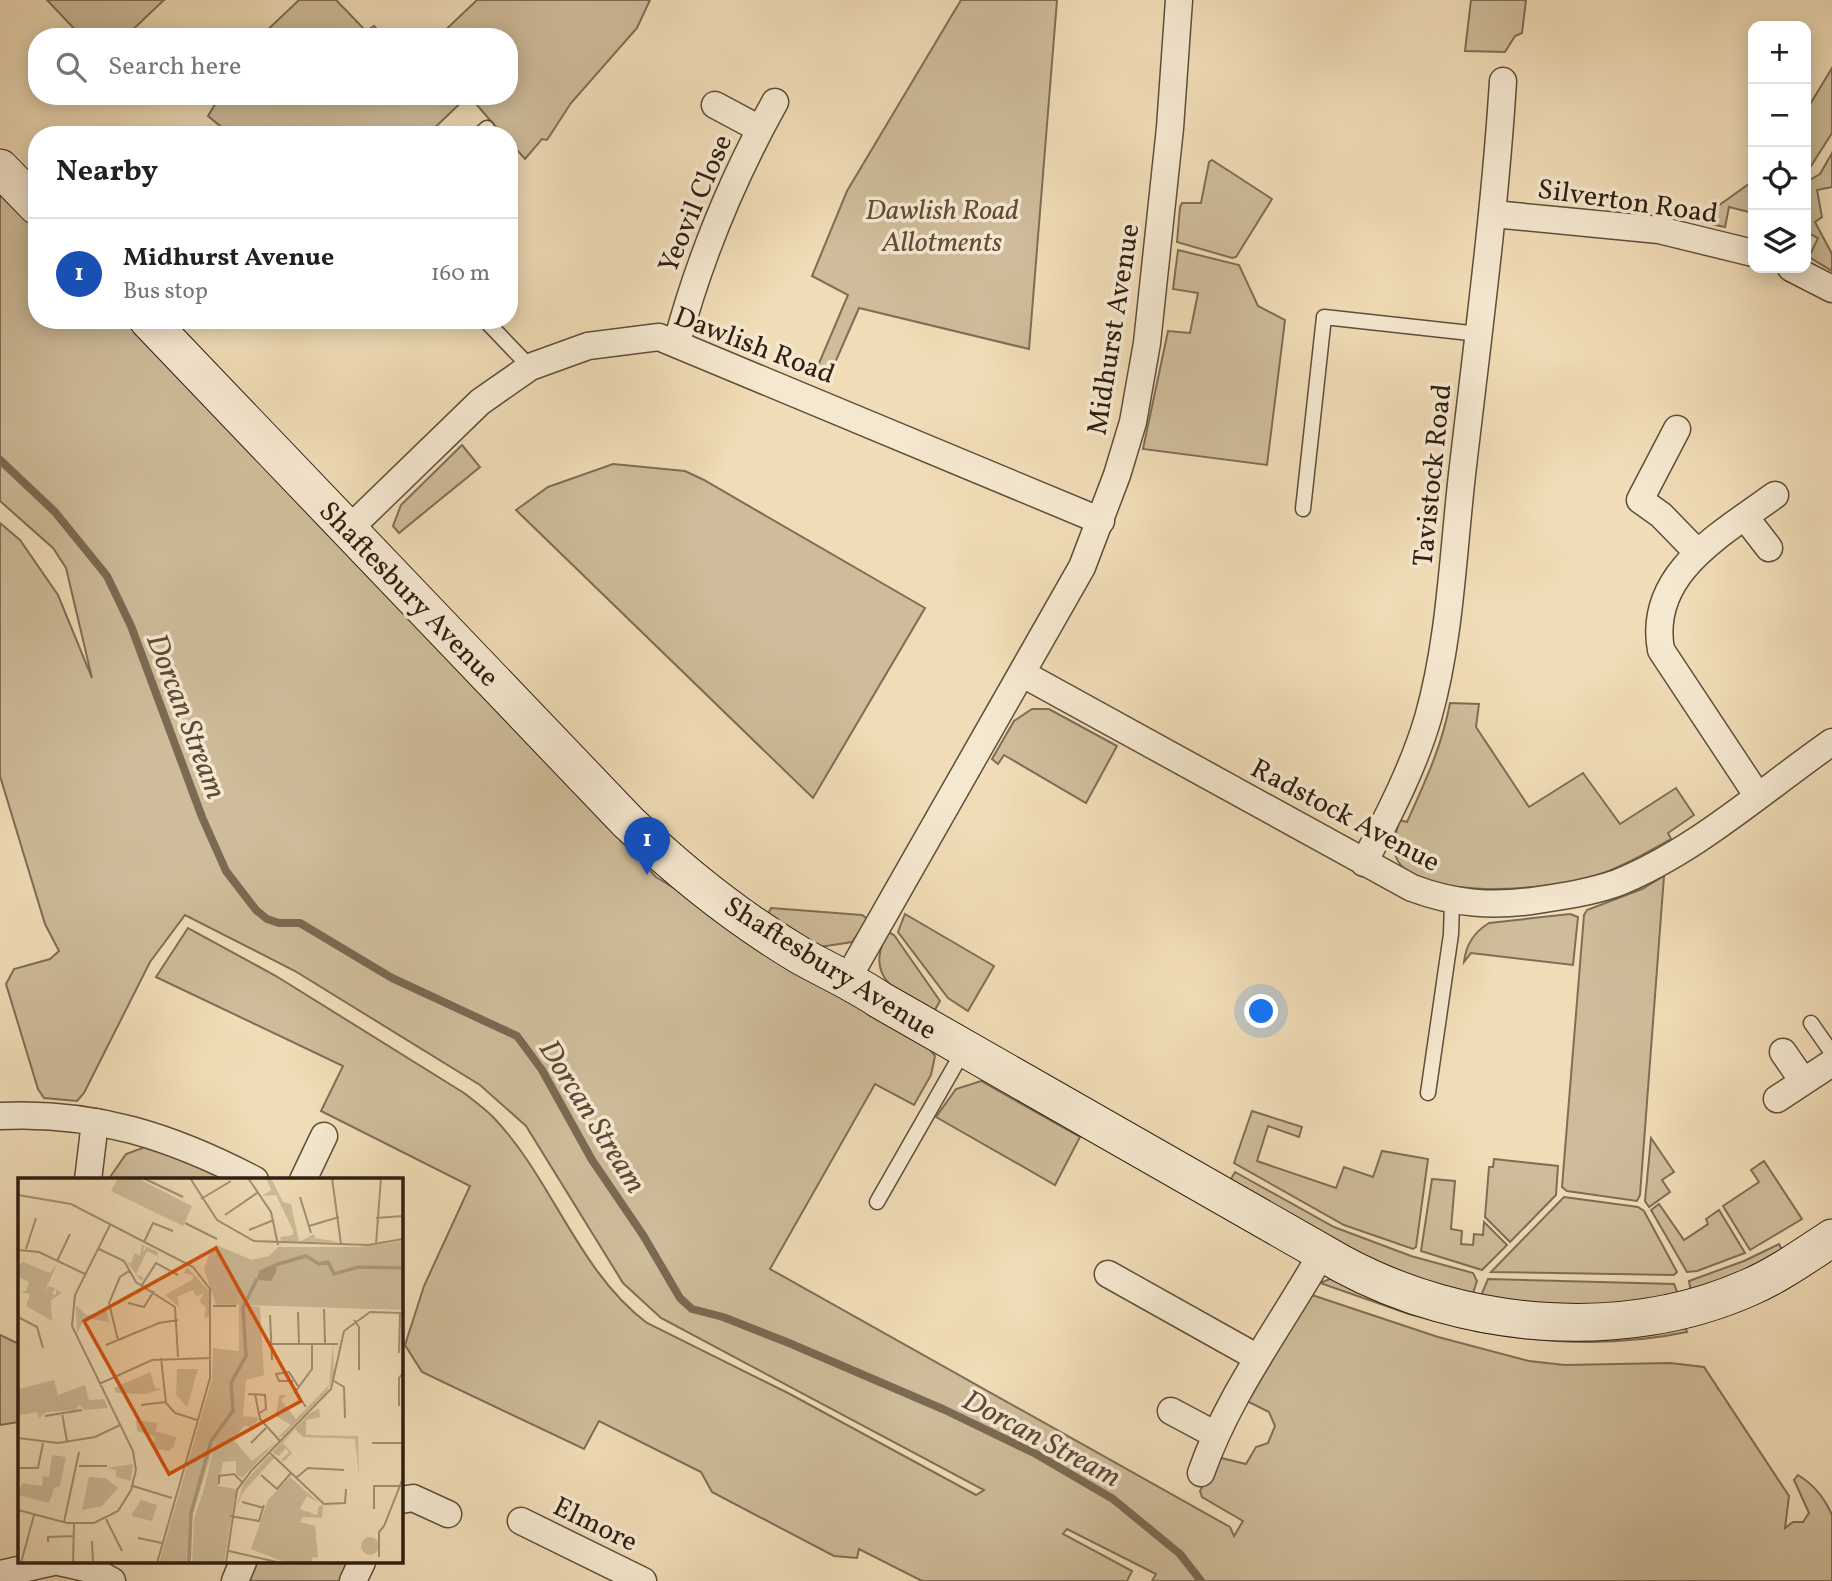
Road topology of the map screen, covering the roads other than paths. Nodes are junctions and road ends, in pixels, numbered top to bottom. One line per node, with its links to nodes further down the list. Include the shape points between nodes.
1 (1179, 0): 21 (street, Midhurst Avenue, via 1147,343 1133,422)
2 (1503, 81): 8 (street, Tavistock Road)
3 (775, 102): 5 (street, Yeovil Close)
4 (715, 105): 5 (street, Yeovil Close)
5 (760, 129): 15 (street, Yeovil Close, via 707,242)
6 (0, 168): 7 (street)
7 (28, 197)
8 (1493, 214): 9 (street, Silverton Road, via 1659,230); 14 (street, Tavistock Road)
9 (1748, 252)
10 (1801, 273): 11 (street)
11 (1832, 289)
12 (157, 329): 22 (street, Shaftesbury Avenue)
13 (494, 329): 16 (lane)
14 (1479, 334): 19 (lane, via 1324,317); 28 (street, Tavistock Road, via 1448,607 1429,714 1405,782)
15 (677, 342): 16 (street, Dawlish Road, via 659,337 602,343); 21 (street, Dawlish Road)
16 (530, 367): 22 (street, Dawlish Road, via 480,402)
17 (1677, 429): 24 (street, via 1640,500 1661,514)
18 (1775, 495): 20 (street)
19 (1303, 509)
20 (1745, 517): 23 (street); 24 (street)
21 (1101, 521): 25 (street, Midhurst Avenue, via 1082,567)
22 (348, 530): 30 (street, Shaftesbury Avenue, via 650,842 765,932)
23 (1769, 548)
24 (1698, 552): 27 (street, via 1677,574 1662,602 1658,624 1661,650)
25 (1023, 674): 28 (street, Radstock Avenue); 30 (street, Midhurst Avenue)
26 (1832, 742): 27 (street, Radstock Avenue)
27 (1758, 795): 29 (street, Radstock Avenue, via 1674,854 1615,883 1578,894 1500,905)
28 (1364, 863): 29 (street, Radstock Avenue)
29 (1452, 902): 37 (lane)
30 (848, 978): 32 (street, Shaftesbury Avenue)
31 (1811, 1023): 34 (lane)
32 (965, 1048): 45 (lane); 47 (street, Shaftesbury Avenue)
33 (1783, 1052): 36 (street)
34 (1832, 1053)
35 (1832, 1063): 36 (street)
36 (1803, 1081): 38 (street)
37 (1428, 1093)
38 (1777, 1099)
39 (0, 1116): 40 (street)
40 (95, 1122): 42 (street); 43 (street, via 155,1134)
41 (324, 1136): 44 (street)
42 (88, 1178)
43 (251, 1178)
44 (304, 1178)
45 (877, 1202)
46 (1832, 1238): 47 (street, Shaftesbury Avenue, via 1752,1286 1689,1307 1623,1319 1561,1321 1459,1309 1386,1285)
47 (1322, 1253): 49 (street)
48 (1108, 1274): 49 (street)
49 (1258, 1357): 51 (street)
50 (1171, 1411): 51 (street)
51 (1214, 1434): 52 (street)
52 (1201, 1473)
53 (402, 1500): 54 (street, via 413,1498)
54 (448, 1514)
55 (521, 1521): 64 (street, Elmore)
56 (44, 1564): 60 (street)
57 (68, 1564): 61 (street)
58 (242, 1564): 62 (street)
59 (361, 1564): 63 (street)
60 (0, 1574)
61 (112, 1581)
62 (235, 1581)
63 (354, 1581)
64 (643, 1581)

